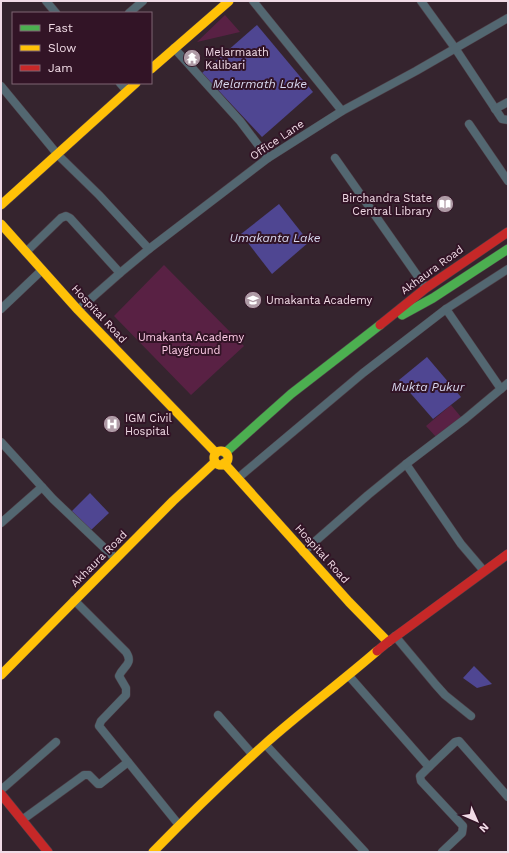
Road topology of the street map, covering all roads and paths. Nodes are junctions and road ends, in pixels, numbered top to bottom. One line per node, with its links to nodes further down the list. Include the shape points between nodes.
1 (46, 1): 7 (street)
2 (143, 1): 8 (street)
3 (234, 1): 6 (main road)
4 (253, 1): 19 (street)
5 (421, 1): 11 (street)
6 (226, 3): 10 (main road)
7 (55, 12)
8 (130, 12)
9 (508, 18): 11 (street, Office Lane)
10 (174, 48): 12 (main road); 23 (street, via 240,122)
11 (455, 48): 18 (street); 19 (street, Office Lane)
12 (152, 68)
13 (121, 84): 16 (street)
14 (135, 84): 16 (main road)
15 (1, 86): 22 (street)
16 (127, 91): 22 (main road)
17 (508, 102): 18 (street)
18 (495, 109): 20 (street, via 502,119)
19 (342, 111): 23 (street, Office Lane)
20 (508, 120)
21 (468, 124): 25 (street)
22 (58, 155): 26 (main road); 30 (street)
23 (268, 158): 30 (street, Office Lane)
24 (335, 158): 36 (street)
25 (508, 181)
26 (1, 206)
27 (1, 224): 32 (main road, Hospital Road)
28 (508, 232): 36 (main road, Akhaura Road)
29 (508, 239): 40 (main road)
30 (149, 249): 35 (street, Office Lane)
31 (508, 249): 40 (main road, Akhaura Road, via 433,298)
32 (26, 252): 34 (main road, Hospital Road); 35 (street, via 66,216)
33 (508, 268): 38 (street)
34 (42, 270): 37 (street); 39 (main road, Hospital Road)
35 (120, 273): 39 (street, Office Lane)
36 (426, 288): 40 (main road, Akhaura Road)
37 (1, 309)
38 (446, 309): 42 (street); 46 (street, via 363,372)
39 (78, 310): 44 (main road, Hospital Road)
40 (373, 331): 44 (main road, Akhaura Road, via 290,394)
41 (508, 383): 42 (street)
42 (501, 388): 45 (street)
43 (1, 442): 47 (street)
44 (220, 458): 46 (main road, Hospital Road); 51 (main road, Akhaura Road)
45 (406, 464): 49 (street); 52 (street, via 461,544)
46 (238, 478): 49 (main road, Hospital Road)
47 (42, 487): 48 (street); 51 (street)
48 (1, 523)
49 (303, 552): 54 (main road, Hospital Road, via 348,602)
50 (508, 554): 52 (main road)
51 (116, 559): 53 (main road, Akhaura Road)
52 (484, 571): 54 (main road)
53 (74, 600): 55 (main road, Akhaura Road); 62 (street, via 129,657 128,664 119,676 126,688 126,695 99,724 100,729)
54 (391, 639): 56 (main road); 58 (street, via 445,694)
55 (1, 675)
56 (349, 676): 60 (main road); 63 (street)
57 (218, 715): 61 (street)
58 (471, 716)
59 (56, 742): 64 (street)
60 (265, 744): 61 (main road); 71 (street)
61 (253, 755): 68 (main road)
62 (128, 762): 67 (street, via 100,784 88,774 84,775); 68 (street)
63 (428, 767): 66 (street, via 455,742 460,741); 72 (street, via 420,776 421,781 463,828 462,833)
64 (1, 790)
65 (1, 794): 67 (main road)
66 (508, 797)
67 (22, 820): 69 (main road)
68 (179, 825): 70 (main road)
69 (48, 852)
70 (153, 852)
71 (365, 852)
72 (442, 852)

